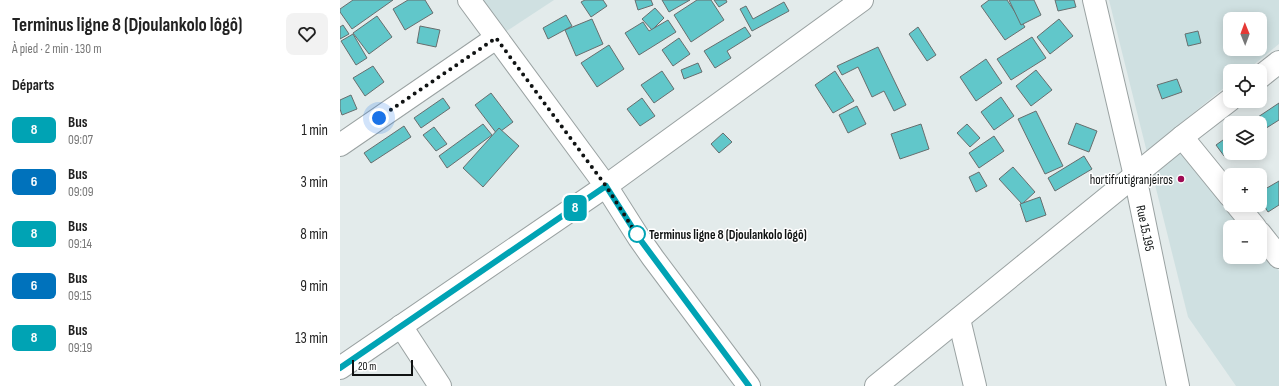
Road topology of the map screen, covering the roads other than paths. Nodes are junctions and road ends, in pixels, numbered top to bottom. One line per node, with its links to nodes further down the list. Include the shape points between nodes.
1 (469, 0): 4 (street)
2 (862, 0): 11 (street)
3 (1094, 0): 10 (street, Rue 15.195)
4 (496, 38): 9 (street); 11 (street)
5 (1279, 62): 6 (street)
6 (1267, 71)
7 (1223, 105): 8 (street)
8 (1182, 137): 10 (street); 12 (street)
9 (340, 145)
10 (1135, 176): 17 (street); 24 (street, Rue 15.195)
11 (606, 186): 18 (street); 21 (street, via 639,238)
12 (1223, 187)
13 (1243, 212): 14 (street)
14 (1249, 220)
15 (1267, 242): 16 (street)
16 (1279, 257)
17 (959, 319): 22 (street); 23 (street)
18 (401, 326): 19 (street); 20 (street)
19 (340, 368)
20 (440, 386)
21 (749, 386)
22 (876, 386)
23 (975, 386)
24 (1178, 386)

